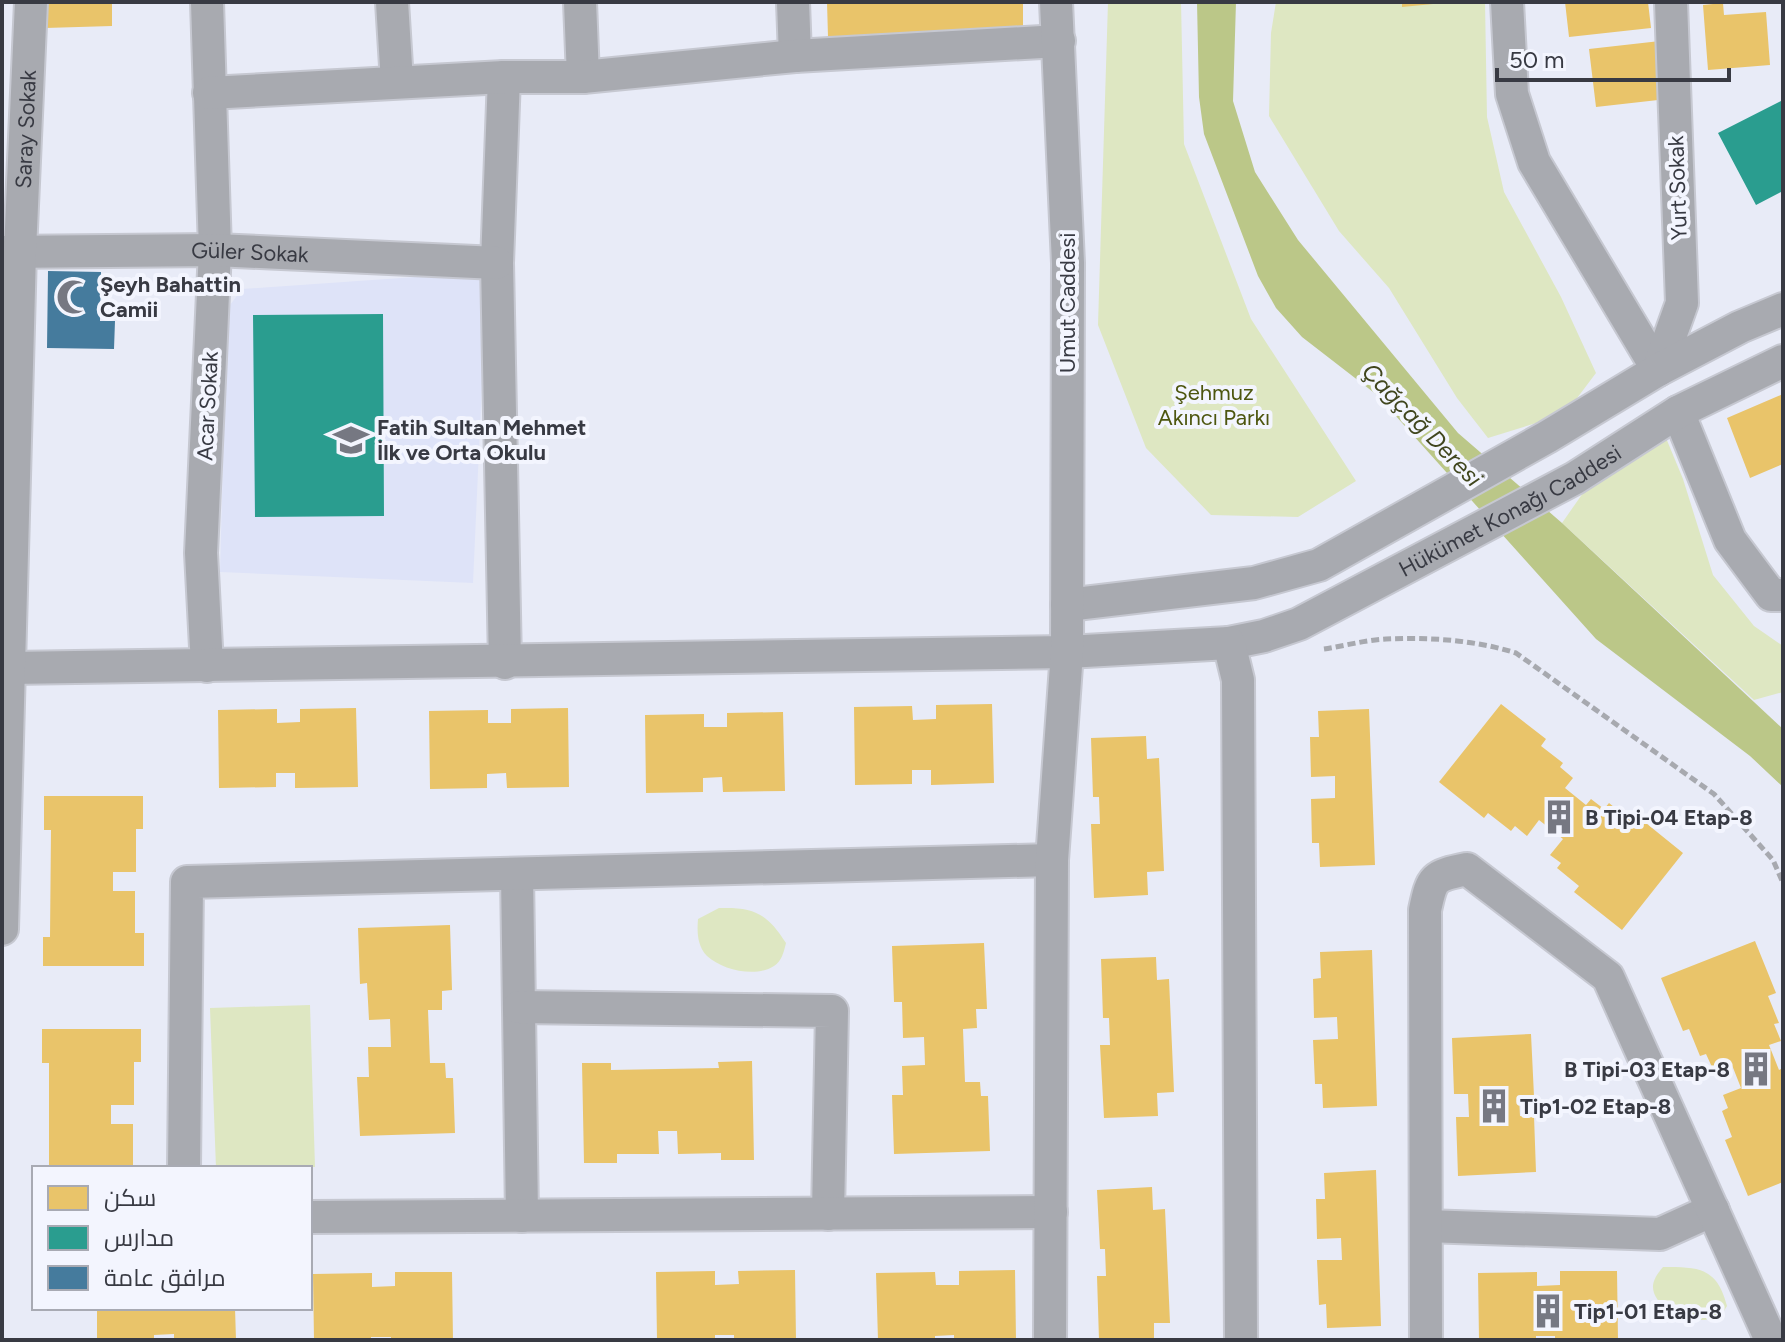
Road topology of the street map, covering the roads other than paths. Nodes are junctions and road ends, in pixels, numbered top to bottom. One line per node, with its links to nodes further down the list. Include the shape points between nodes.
1 (31, 2): 16 (street, Saray Sokak)
2 (207, 2): 14 (street, Acar Sokak)
3 (392, 2): 13 (street)
4 (580, 2): 12 (street)
5 (793, 2): 10 (street)
6 (1056, 2): 9 (street, Umut Caddesi)
7 (1507, 2): 20 (street, via 1512,94 1534,162)
8 (1671, 2): 20 (street, Yurt Sokak, via 1682,303)
9 (1059, 41): 10 (street); 23 (street, Umut Caddesi, via 1068,263)
10 (795, 56): 12 (street)
11 (504, 77): 12 (street); 13 (street); 17 (street)
12 (583, 77)
13 (397, 82): 14 (street)
14 (209, 93): 15 (street, Acar Sokak)
15 (215, 250): 16 (street, Güler Sokak); 17 (street, Güler Sokak); 27 (street, Acar Sokak, via 201,553)
16 (11, 251): 28 (street, Saray Sokak)
17 (497, 263): 26 (street)
18 (1783, 309): 20 (street, Hükümet Konağı Caddesi)
19 (1783, 361): 21 (street, Hükümet Konağı Caddesi)
20 (1658, 370): 23 (street, Hükümet Konağı Caddesi, via 1319,565 1254,583)
21 (1678, 412): 22 (street, via 1730,540 1771,595); 24 (street, Hükümet Konağı Caddesi, via 1575,478 1299,624)
22 (1783, 595)
23 (1067, 605): 25 (street, Umut Caddesi)
24 (1229, 643): 25 (street, Hükümet Konağı Caddesi); 41 (street, via 1238,680)
25 (1067, 652): 26 (street, Hükümet Konağı Caddesi); 29 (street, Umut Caddesi)
26 (505, 663): 27 (street, Hükümet Konağı Caddesi)
27 (207, 666): 28 (street, Hükümet Konağı Caddesi)
28 (10, 668): 31 (street, Saray Sokak)
29 (1052, 860): 30 (street); 35 (street, Umut Caddesi)
30 (517, 874): 32 (street); 33 (street, via 187,882)
31 (2, 929)
32 (519, 1007): 36 (street, via 832,1011); 37 (street)
33 (184, 1166)
34 (1713, 1210): 39 (street, via 1660,1234); 39 (street, via 1608,977 1467,869 1440,874 1430,887 1425,910); 43 (street)
35 (1051, 1212): 36 (street); 40 (street, Umut Caddesi)
36 (828, 1214): 37 (street)
37 (522, 1216): 38 (street)
38 (312, 1217)
39 (1426, 1226): 42 (street)
40 (1050, 1340)
41 (1241, 1340)
42 (1426, 1340)
43 (1771, 1340)

